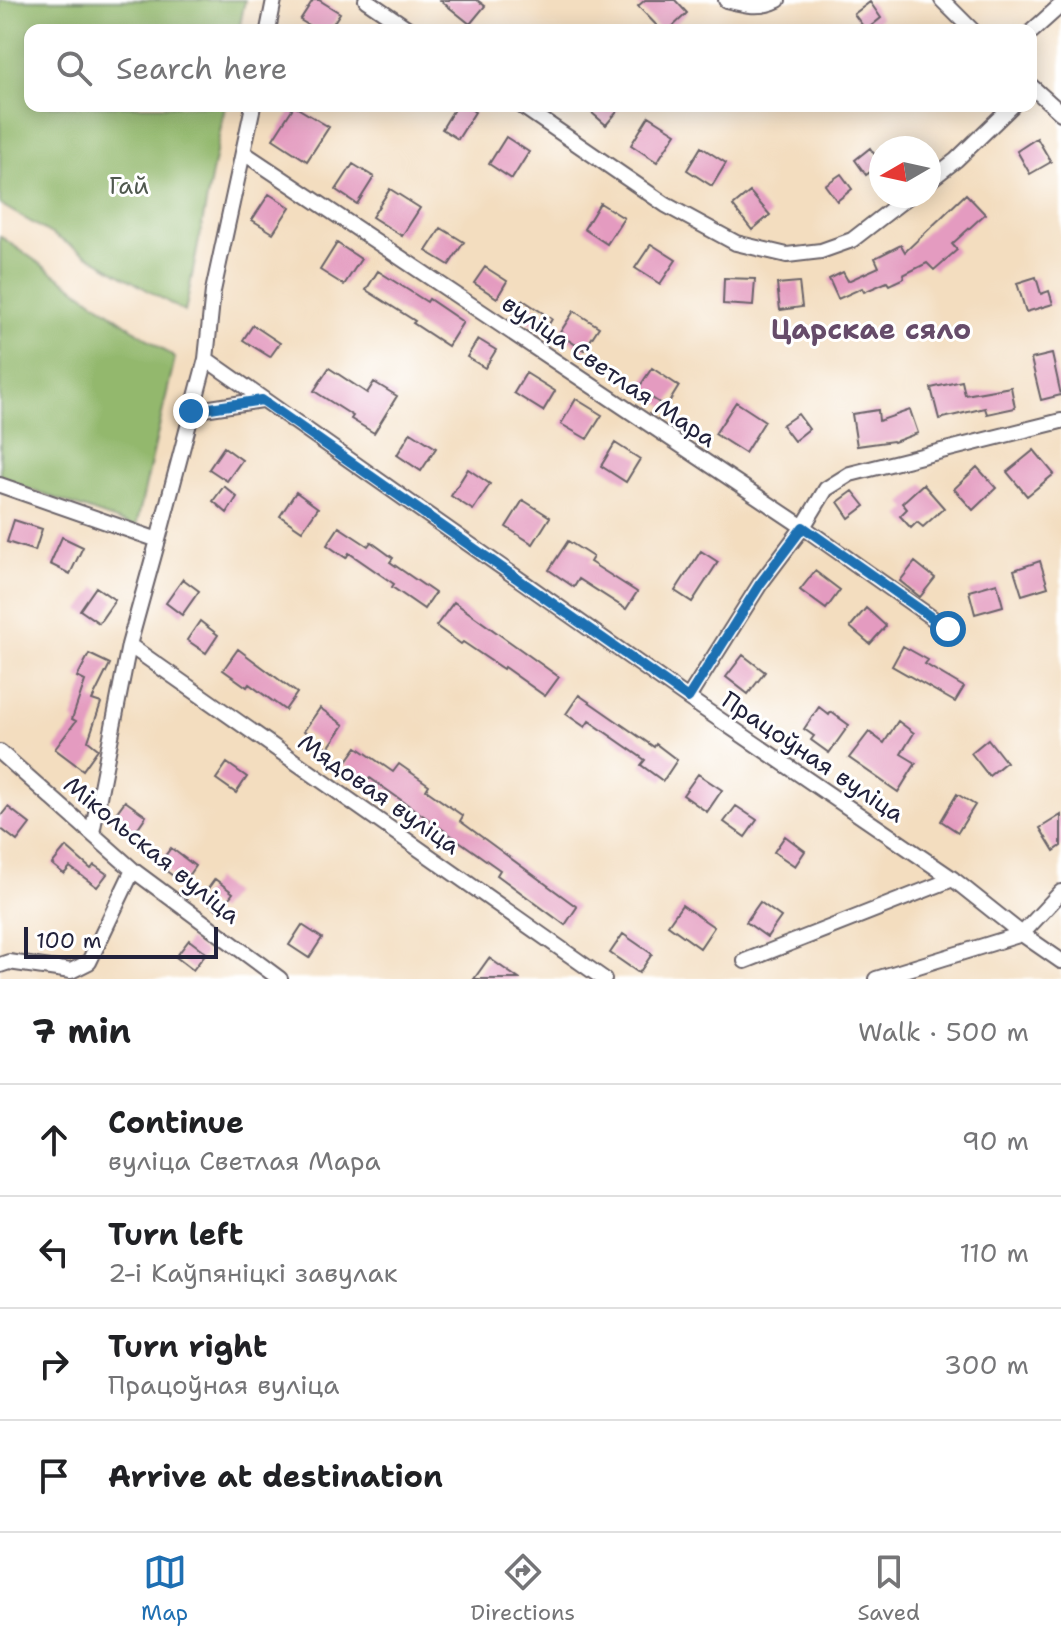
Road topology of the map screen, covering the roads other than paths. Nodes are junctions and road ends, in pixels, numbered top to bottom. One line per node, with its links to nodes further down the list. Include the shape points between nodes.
1 (274, 0): 7 (street)
2 (366, 0): 8 (street)
3 (726, 0): 4 (street, via 750,7)
4 (778, 0)
5 (942, 0): 9 (street)
6 (1061, 5): 10 (street)
7 (269, 24)
8 (401, 24)
9 (966, 24)
10 (1037, 27)
11 (1037, 92): 15 (street)
12 (252, 112): 16 (street)
13 (531, 112): 18 (street, via 666,205 736,243 787,255 821,251 852,240)
14 (1006, 112): 17 (street)
15 (1061, 113)
16 (244, 153): 19 (street, via 213,291); 24 (street, вуліца Светлая Мара)
17 (941, 172)
18 (893, 208)
19 (206, 359): 20 (street, Працоўная вуліца); 21 (street)
20 (262, 400): 21 (street); 28 (street, Працоўная вуліца)
21 (191, 411): 25 (street)
22 (1061, 421): 24 (street, via 850,474 826,489)
23 (0, 485): 25 (street)
24 (803, 527): 26 (street, вуліца Светлая Мара); 28 (street)
25 (158, 540): 27 (street)
26 (948, 629)
27 (129, 645): 30 (street); 39 (street, Мядовая вуліца)
28 (688, 698): 32 (street, Працоўная вуліца)
29 (0, 752): 30 (street, Мікольская вуліца)
30 (92, 833): 31 (street, Мікольская вуліца)
31 (133, 870): 37 (street, via 89,962 71,971); 38 (street, Мікольская вуліца)
32 (953, 879): 34 (street, Працоўная вуліца); 35 (street)
33 (1061, 892): 34 (street)
34 (1022, 934): 36 (street, Працоўная вуліца); 40 (street)
35 (745, 961)
36 (1061, 961)
37 (0, 965)
38 (280, 979)
39 (604, 979)
40 (876, 979)

